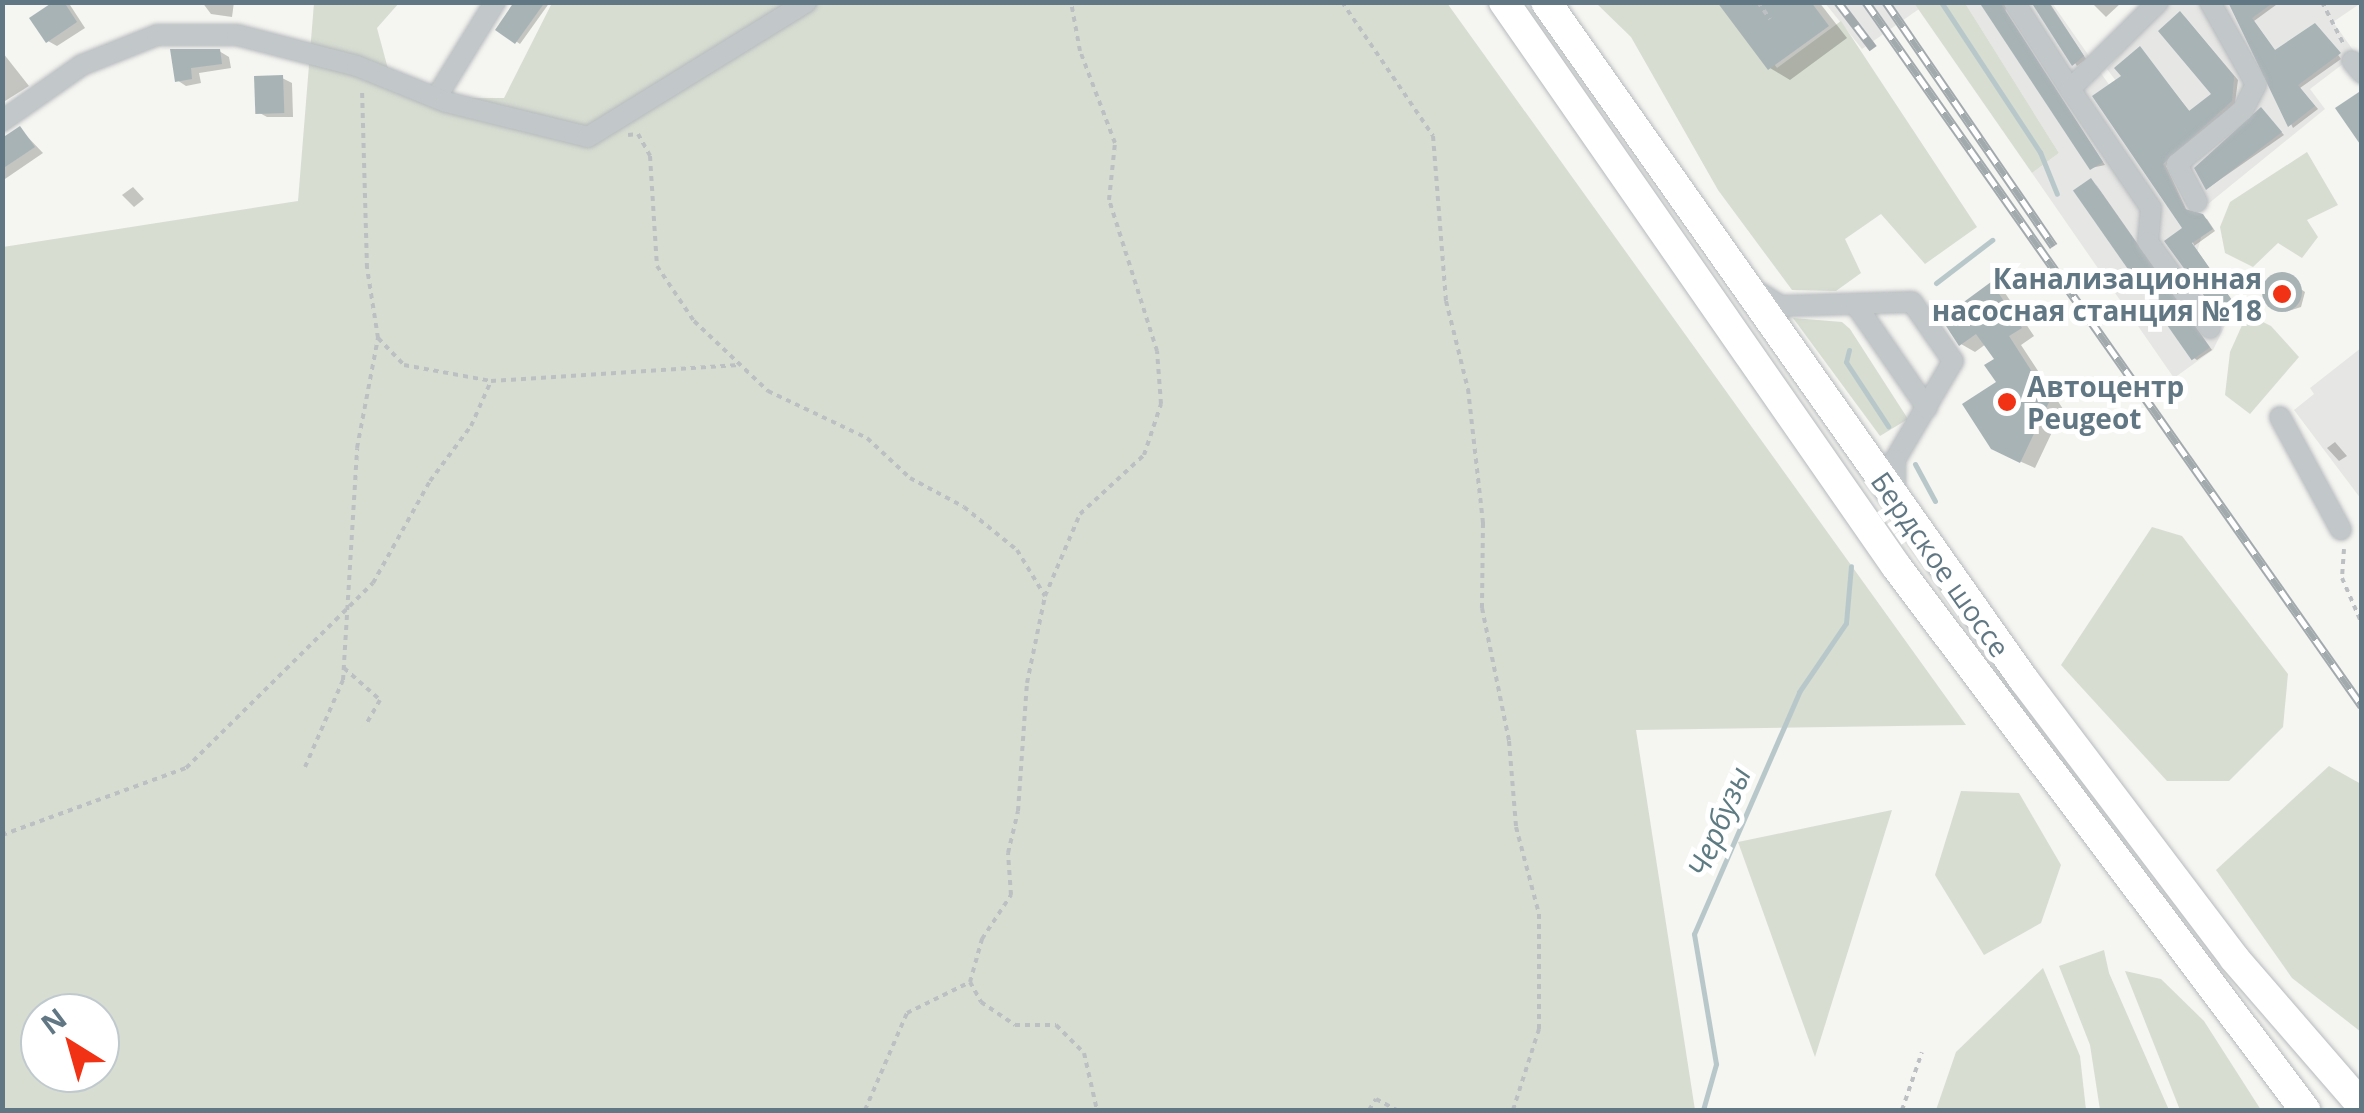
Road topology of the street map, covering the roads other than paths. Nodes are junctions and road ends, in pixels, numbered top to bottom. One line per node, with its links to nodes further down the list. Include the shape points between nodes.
1 (495, 2): 9 (street)
2 (807, 2): 9 (street, via 588,137)
3 (1504, 2): 20 (highway, Бердское шоссе)
4 (1546, 2): 12 (highway, Бердское шоссе)
5 (2014, 2): 8 (street)
6 (2158, 2): 8 (street)
7 (2210, 2): 11 (street, via 2256,84 2244,110 2177,164)
8 (2070, 89): 14 (street, via 2151,208 2148,242)
9 (436, 98): 10 (street, via 237,35 158,35 82,65)
10 (2, 121)
11 (2196, 202)
12 (1747, 284): 13 (street, via 1782,306); 17 (highway, Бердское шоссе)
13 (1856, 305): 15 (street); 15 (street, via 1912,302 1942,344 1953,361)
14 (2210, 328)
15 (1926, 408): 17 (street, via 1894,460)
16 (2280, 417): 18 (street)
17 (1894, 499): 19 (highway, Бердское шоссе)
18 (2342, 530)
19 (1990, 634): 20 (highway); 21 (highway, Бердское шоссе, via 2234,958)
20 (1961, 655): 22 (highway, Бердское шоссе)
21 (2362, 1106)
22 (2300, 1107)

